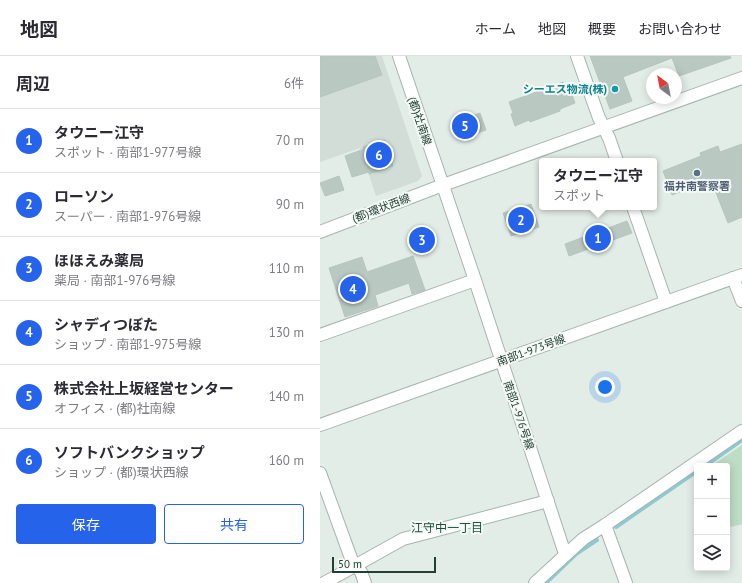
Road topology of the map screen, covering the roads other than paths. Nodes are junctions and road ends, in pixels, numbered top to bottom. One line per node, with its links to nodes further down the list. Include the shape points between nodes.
1 (399, 56): 6 (street, (都)社南線)
2 (577, 56): 4 (street)
3 (742, 78): 4 (street, (都)環状西線)
4 (604, 128): 5 (street); 6 (street, (都)環状西線)
5 (616, 158)
6 (442, 185): 8 (street, (都)環状西線); 10 (street, 南部1-976号線)
7 (634, 210): 12 (street)
8 (320, 232)
9 (738, 276): 11 (street); 12 (street, 南部1-973号線)
10 (475, 280): 13 (street); 14 (street, 南部1-976号線)
11 (742, 301)
12 (666, 302): 14 (street, 南部1-973号線)
13 (320, 335)
14 (501, 361): 15 (street, 南部1-973号線); 18 (street, 南部1-976号線)
15 (320, 425)
16 (742, 431): 19 (street)
17 (320, 473): 21 (street)
18 (548, 501): 20 (street, 南部1-976号線); 21 (street, via 403,539)
19 (605, 526): 20 (street); 25 (street)
20 (565, 554): 24 (street)
21 (356, 566): 22 (street); 23 (street)
22 (324, 583)
23 (365, 583)
24 (535, 583)
25 (626, 583)

